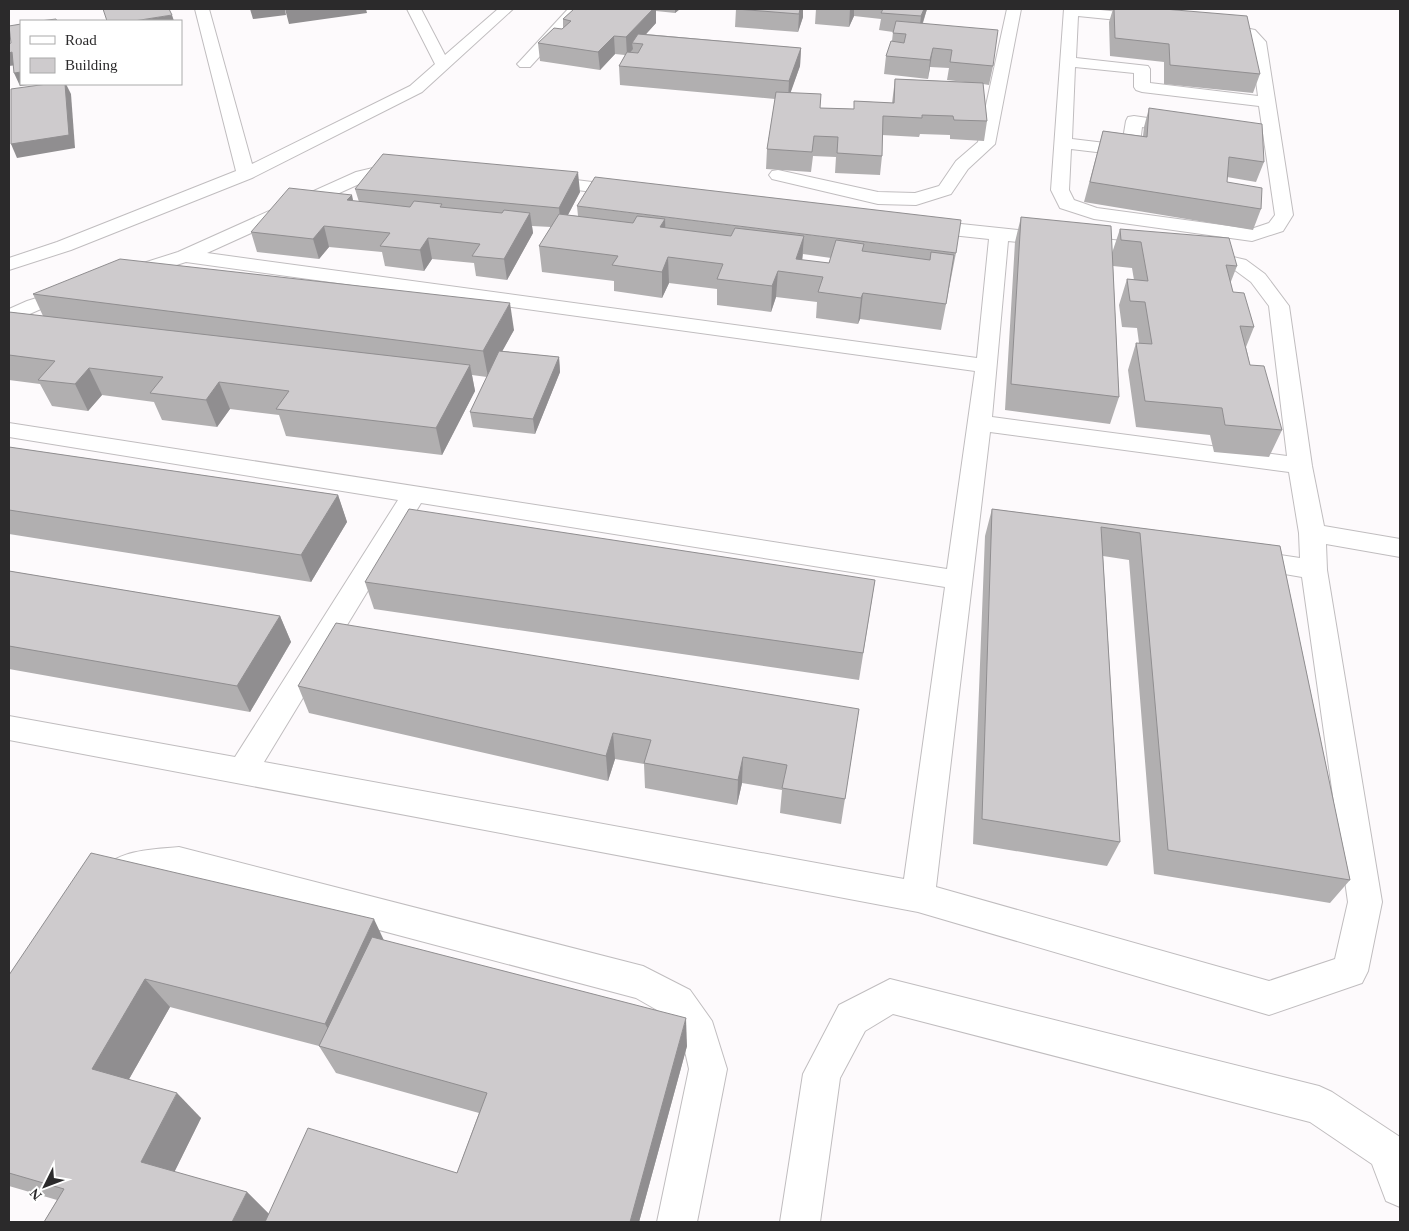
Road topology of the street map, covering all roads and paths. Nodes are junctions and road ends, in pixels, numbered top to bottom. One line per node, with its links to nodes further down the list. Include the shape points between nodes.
1 (202, 9): 18 (street)
2 (414, 9): 11 (street)
3 (506, 9): 11 (street)
4 (576, 9): 10 (street)
5 (1009, 10): 19 (street, via 986,144 962,165 945,190 916,199 878,198)
6 (1071, 10): 7 (street); 9 (street)
7 (1165, 20)
8 (1203, 24): 12 (street, via 1250,33 1258,42)
9 (1068, 62): 12 (street, via 1142,69 1142,87); 16 (street)
10 (525, 64)
11 (444, 65): 18 (street, via 416,89)
12 (1267, 102): 15 (street)
13 (1199, 130): 16 (street, via 1134,121 1130,151)
14 (1254, 137): 15 (street)
15 (1273, 140): 16 (street, via 1284,215 1276,227 1252,235 1094,214 1067,204 1060,190)
16 (1063, 142)
17 (430, 169): 24 (street, via 394,168 362,176)
18 (246, 174): 25 (street, via 64,246)
19 (778, 175)
20 (517, 178): 21 (street)
21 (645, 194)
22 (884, 222): 23 (street)
23 (999, 235): 29 (street); 32 (street, via 1212,257 1238,264 1258,278 1279,306)
24 (185, 256): 26 (street); 29 (street)
25 (9, 264)
26 (109, 280)
27 (90, 287): 28 (street, via 34,305)
28 (9, 317)
29 (987, 366): 30 (street)
30 (979, 422): 32 (street); 38 (street, via 979,513)
31 (9, 430): 33 (street)
32 (1300, 466): 34 (street)
33 (414, 494): 38 (street); 40 (street)
34 (1312, 533): 35 (street); 37 (street)
35 (1400, 548)
36 (1225, 555): 37 (street)
37 (1314, 570): 42 (street, via 1365,902 1350,972 1269,998)
38 (959, 580): 42 (street)
39 (9, 728): 40 (street)
40 (242, 772): 42 (street)
41 (89, 894): 44 (street, via 133,868 179,862 642,983 677,1002 699,1034 708,1069)
42 (918, 897)
43 (1400, 1187): 45 (street, via 1387,1151 1319,1105 890,996 852,1018 822,1074)
44 (677, 1222)
45 (800, 1222)

